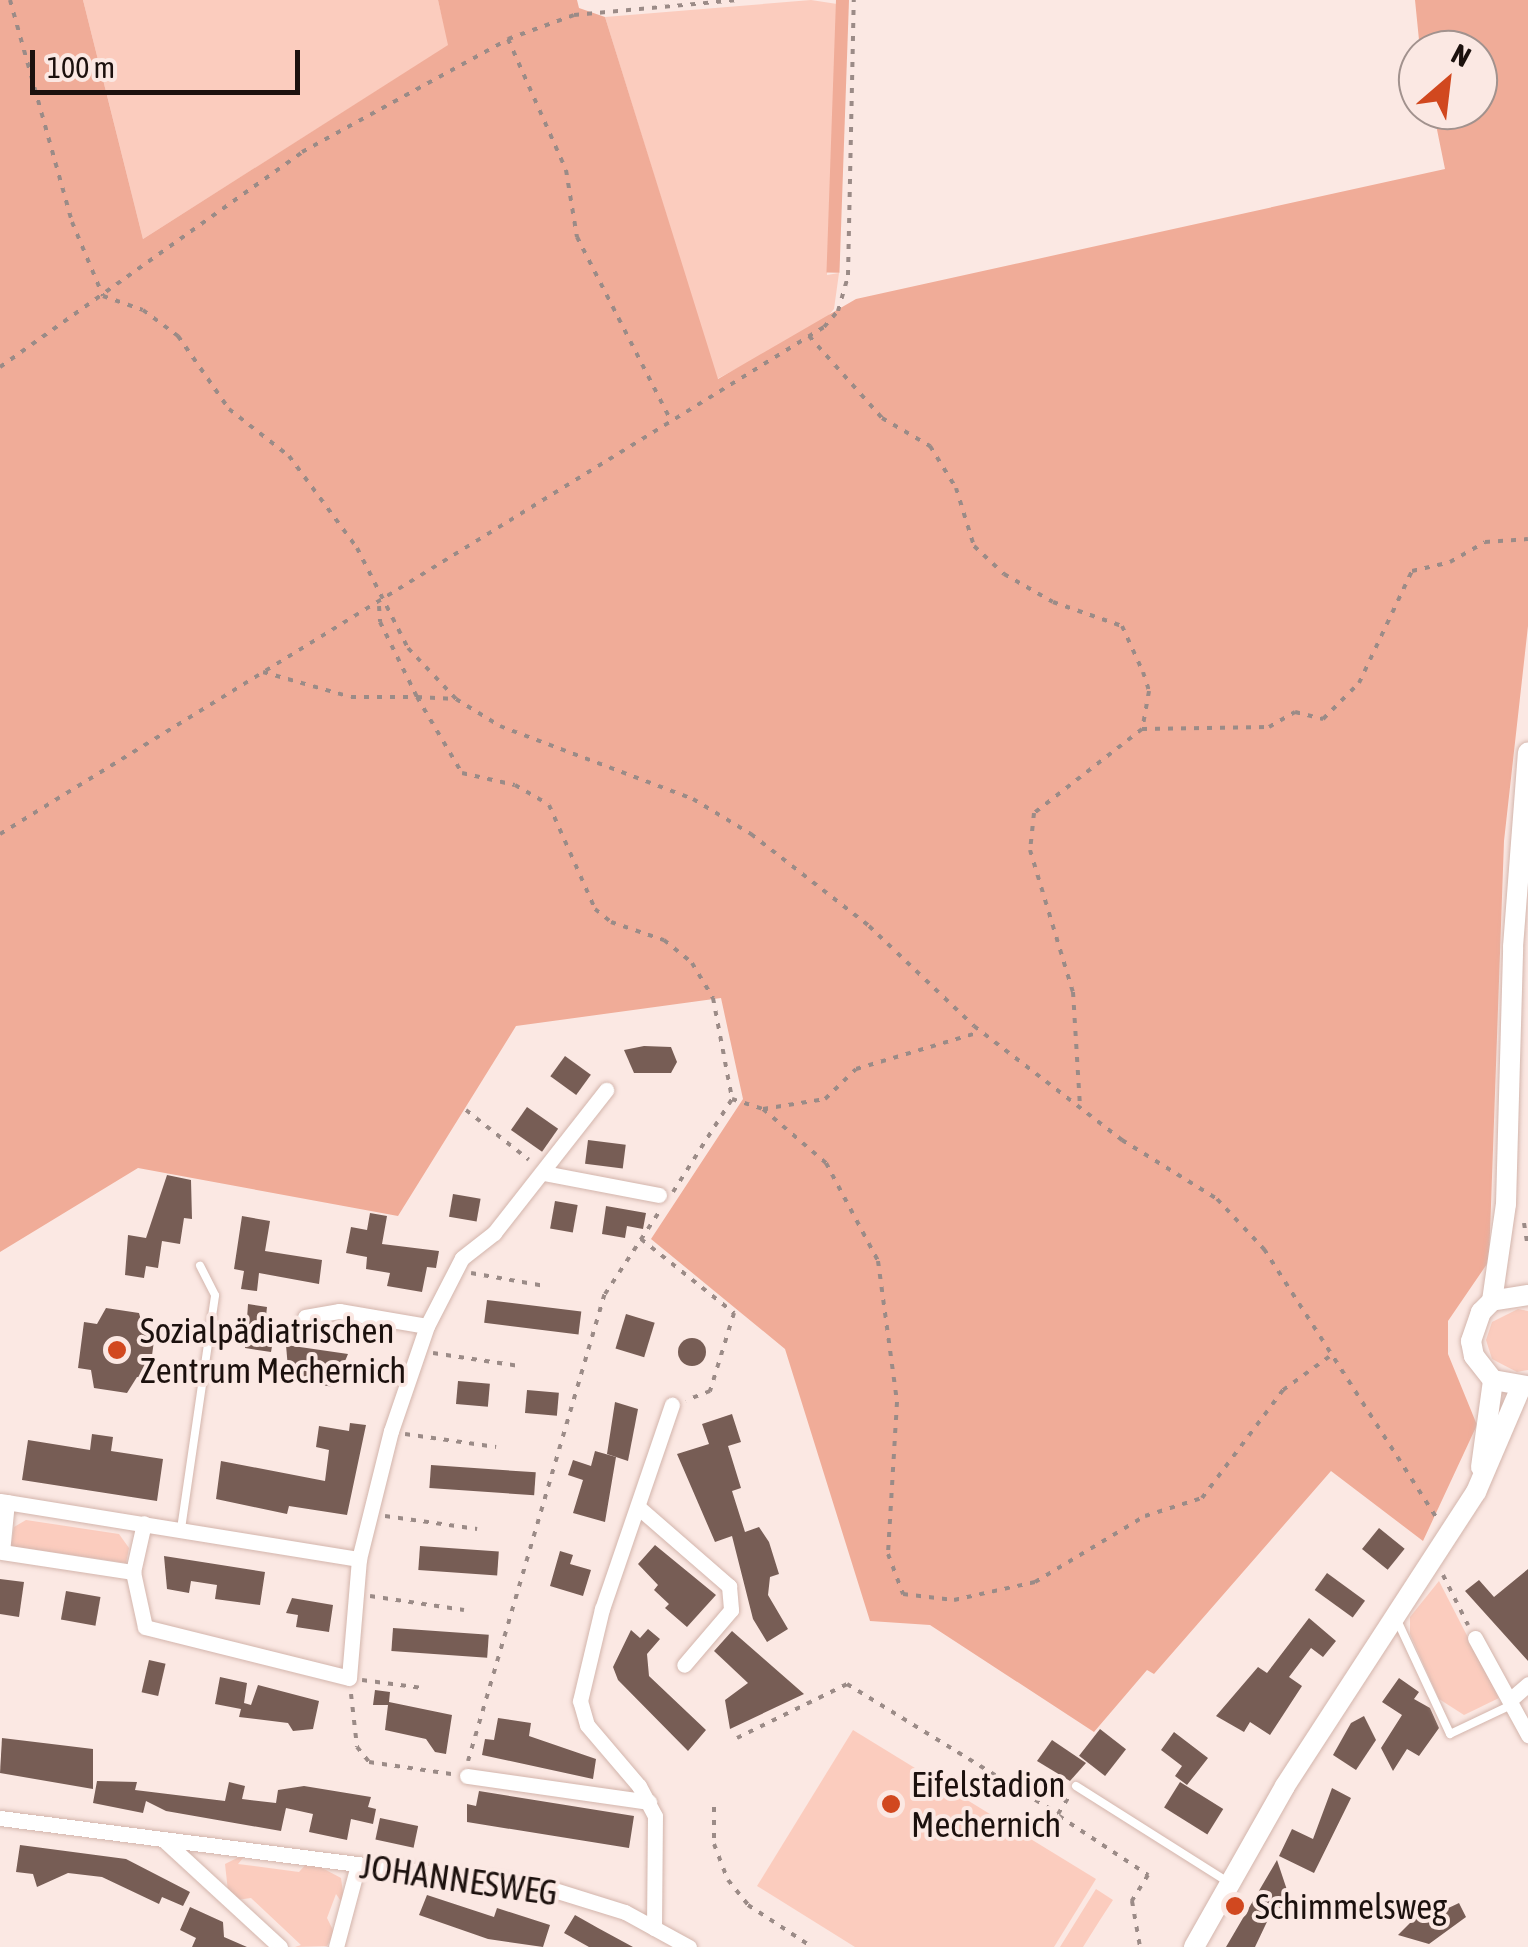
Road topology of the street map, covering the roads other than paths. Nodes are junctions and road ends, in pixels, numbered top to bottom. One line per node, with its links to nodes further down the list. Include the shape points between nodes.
1 (1528, 753): 5 (street, via 1512,947)
2 (606, 1090): 3 (street)
3 (544, 1173): 4 (street); 10 (street, via 456,1271)
4 (659, 1195)
5 (1506, 1204): 7 (street, via 1514,1271); 8 (street)
6 (200, 1266): 18 (lane, via 214,1295)
7 (1527, 1295): 8 (street)
8 (1492, 1301): 11 (street, via 1471,1341)
9 (305, 1317): 10 (street, via 339,1311)
10 (427, 1326): 19 (street)
11 (1493, 1380): 12 (street); 14 (street)
12 (1524, 1386): 14 (street)
13 (672, 1405): 16 (street)
14 (1476, 1492): 21 (street)
15 (4, 1501): 17 (street); 20 (street, via 2,1552)
16 (638, 1507): 23 (street, via 729,1586 731,1610); 29 (street, via 580,1700 603,1749)
17 (144, 1523): 18 (street); 20 (street)
18 (180, 1529): 19 (street)
19 (359, 1559): 20 (street, via 349,1678 145,1627)
20 (133, 1572)
21 (1394, 1615): 25 (lane, via 1450,1734); 35 (street)
22 (1475, 1638): 25 (street)
23 (684, 1664)
24 (1528, 1684): 25 (street)
25 (1511, 1702): 26 (street)
26 (1528, 1735)
27 (467, 1776): 29 (street)
28 (1075, 1788): 35 (lane)
29 (649, 1802): 36 (street, via 658,1852)
30 (0, 1818): 31 (street, JOHANNESWEG)
31 (166, 1842): 32 (street, JOHANNESWEG); 34 (street)
32 (218, 1845): 33 (street, JOHANNESWEG); 34 (street, via 200,1856)
33 (358, 1865): 36 (street, JOHANNESWEG, via 551,1889 595,1900); 38 (street)
34 (202, 1874): 37 (street)
35 (1228, 1882): 40 (street)
36 (654, 1928): 39 (street, JOHANNESWEG)
37 (280, 1947)
38 (336, 1947)
39 (689, 1947)
40 (1194, 1947)

